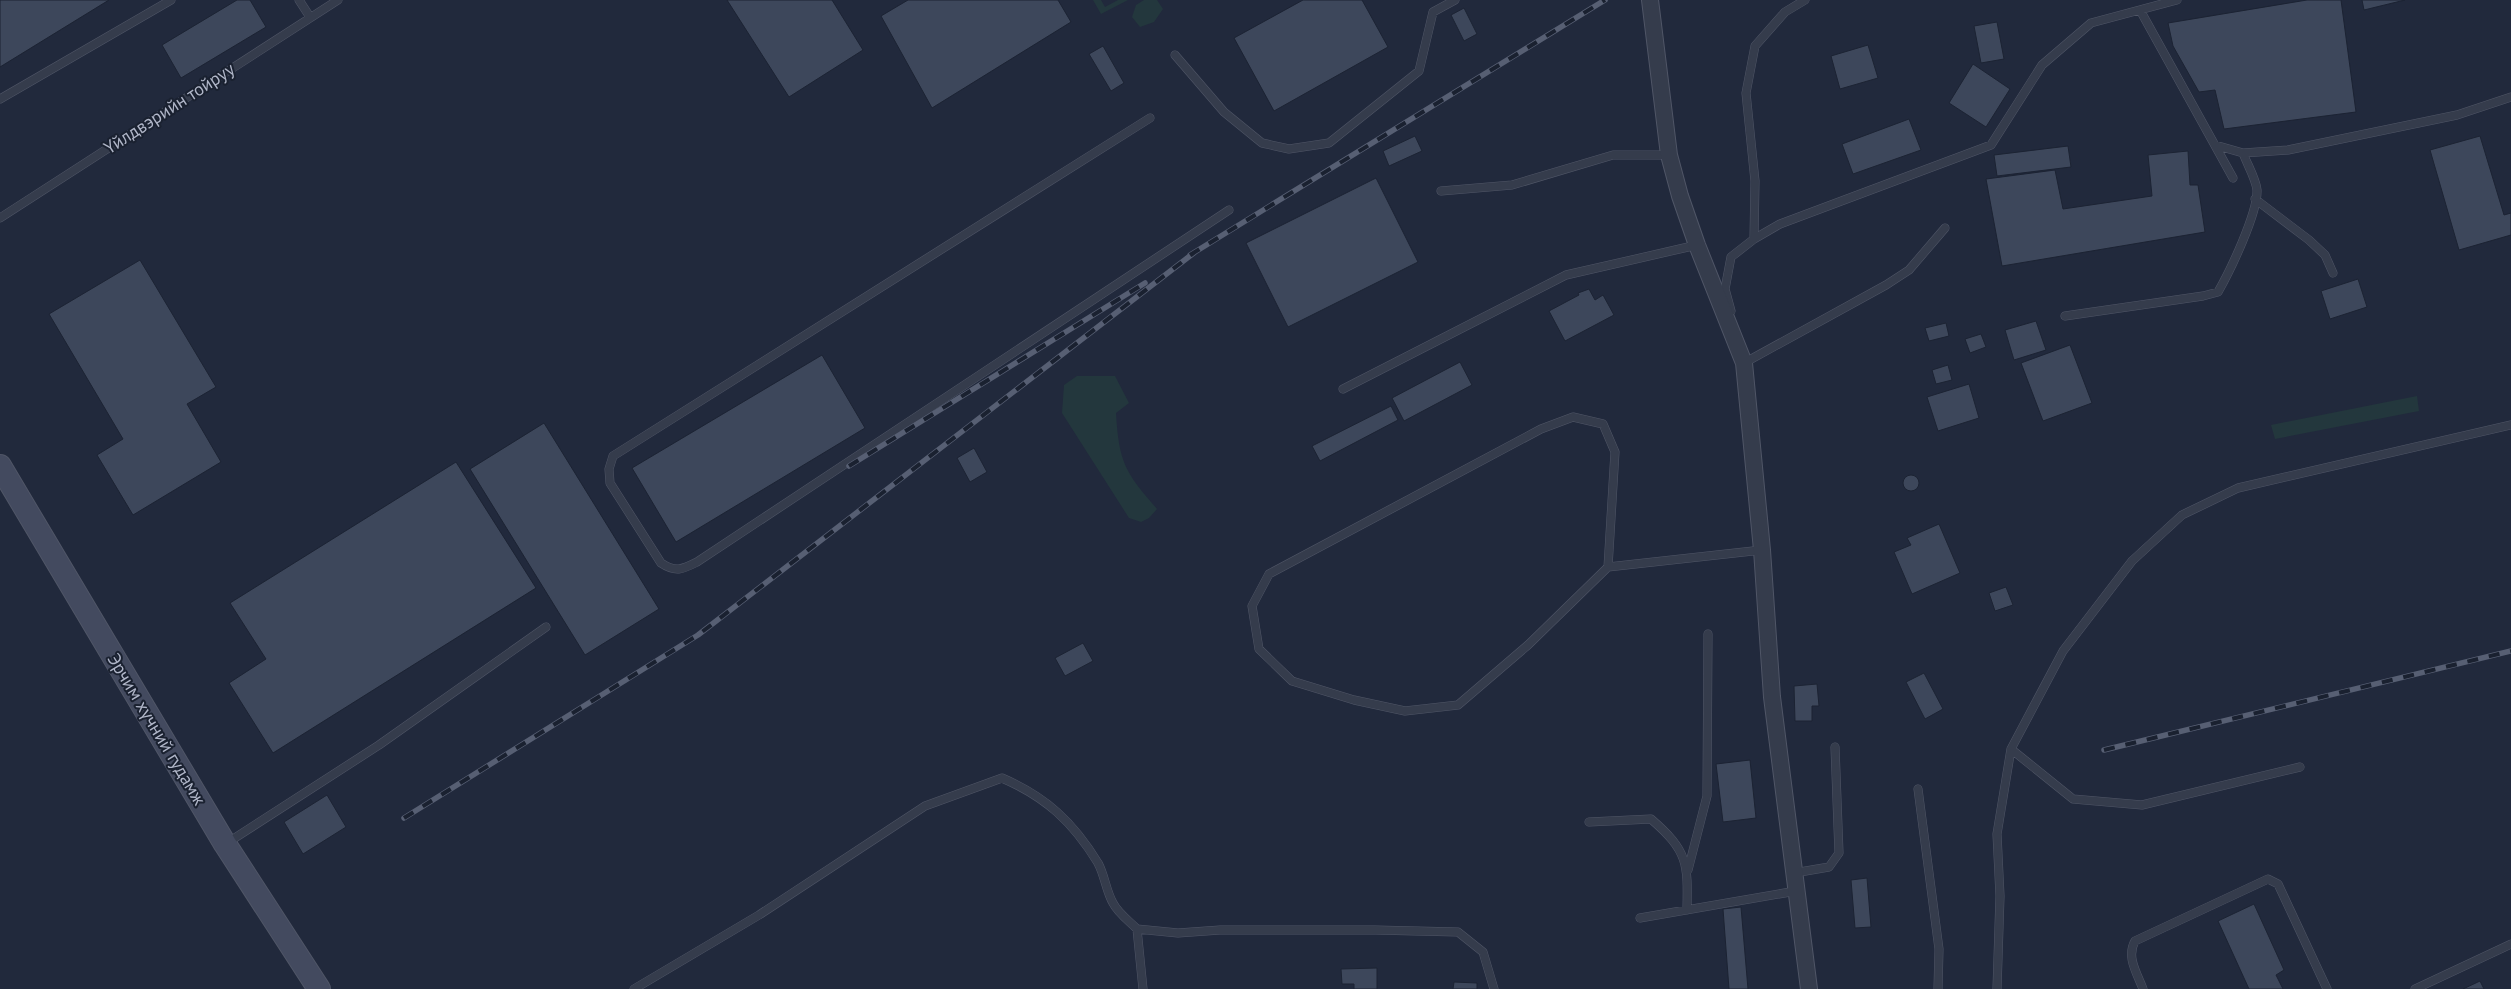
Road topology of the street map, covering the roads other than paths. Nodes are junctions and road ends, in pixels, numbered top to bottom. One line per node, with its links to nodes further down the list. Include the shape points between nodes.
1 (171, 0): 12 (lane)
2 (299, 0): 9 (lane)
3 (338, 0): 9 (lane, Үйлдвэрийн тойруу)
4 (1455, 0): 10 (lane, via 1433,12 1419,71 1329,144 1289,149 1262,143 1224,112)
5 (1649, 0): 16 (street)
6 (1806, 0): 23 (lane, via 1785,12 1755,46 1746,94 1755,181)
7 (2177, 0): 8 (lane)
8 (2140, 10): 14 (lane); 23 (lane, via 2091,23 2042,65 1991,145 1780,224)
9 (310, 17): 21 (lane, Үйлдвэрийн тойруу)
10 (1175, 56)
11 (2511, 97): 15 (lane, via 2457,115 2288,150)
12 (0, 99)
13 (1150, 118): 20 (lane, via 613,456 609,468 610,483 661,563 671,570 680,570 698,562)
14 (2215, 145): 15 (lane); 17 (lane)
15 (2243, 154): 19 (lane, via 2257,190)
16 (1669, 155): 18 (lane, via 1613,155 1512,186); 24 (street)
17 (2233, 178)
18 (1441, 191)
19 (2255, 199): 25 (lane, via 2310,240 2324,254); 26 (lane, via 2238,252 2218,292)
20 (1229, 210)
21 (0, 218)
22 (1945, 228): 27 (lane, via 1909,270)
23 (1754, 238): 27 (lane, via 1731,257 1725,289)
24 (1698, 245): 27 (street); 28 (lane, via 1566,275)
25 (2333, 273)
26 (2065, 316)
27 (1744, 363): 31 (street)
28 (1343, 389)
29 (2511, 425): 36 (lane, via 2238,488 2182,515 2132,561 2063,651)
30 (0, 466): 40 (main road, Эрчим хүчний гудамж)
31 (1762, 550): 32 (lane); 42 (street, via 1772,698)
32 (1608, 567): 32 (lane, via 1528,645 1458,705 1405,711 1354,700 1292,681 1259,649 1252,606 1269,574 1542,429 1574,418 1603,424 1615,452)
33 (546, 627): 40 (lane, via 378,745)
34 (1708, 634): 41 (lane, via 1707,796)
35 (1834, 747): 42 (lane, via 1839,853 1829,867)
36 (2011, 749): 37 (lane, via 2073,799 2142,805); 54 (lane, via 1997,834 2000,896)
37 (2300, 767)
38 (1918, 789): 53 (lane, via 1939,949)
39 (1589, 822): 41 (lane, via 1650,819 1674,839)
40 (225, 844): 48 (main road, Эрчим хүчний гудамж)
41 (1688, 870): 44 (lane)
42 (1794, 873): 43 (street)
43 (1796, 892): 44 (lane); 52 (street)
44 (1687, 910): 45 (lane)
45 (1640, 918)
46 (1136, 929): 49 (lane, via 1113,904 1099,865 1076,830 1053,806 1002,778 925,806 760,915); 50 (lane); 51 (lane, via 1178,933 1220,930 1458,932 1483,952)
47 (2511, 944): 57 (lane)
48 (319, 989)
49 (634, 989)
50 (1143, 989)
51 (1494, 989)
52 (1809, 989)
53 (1938, 989)
54 (1997, 989)
55 (2143, 989): 56 (lane, via 2132,963 2131,949 2135,941 2268,879 2278,884)
56 (2327, 989)
57 (2415, 989)

